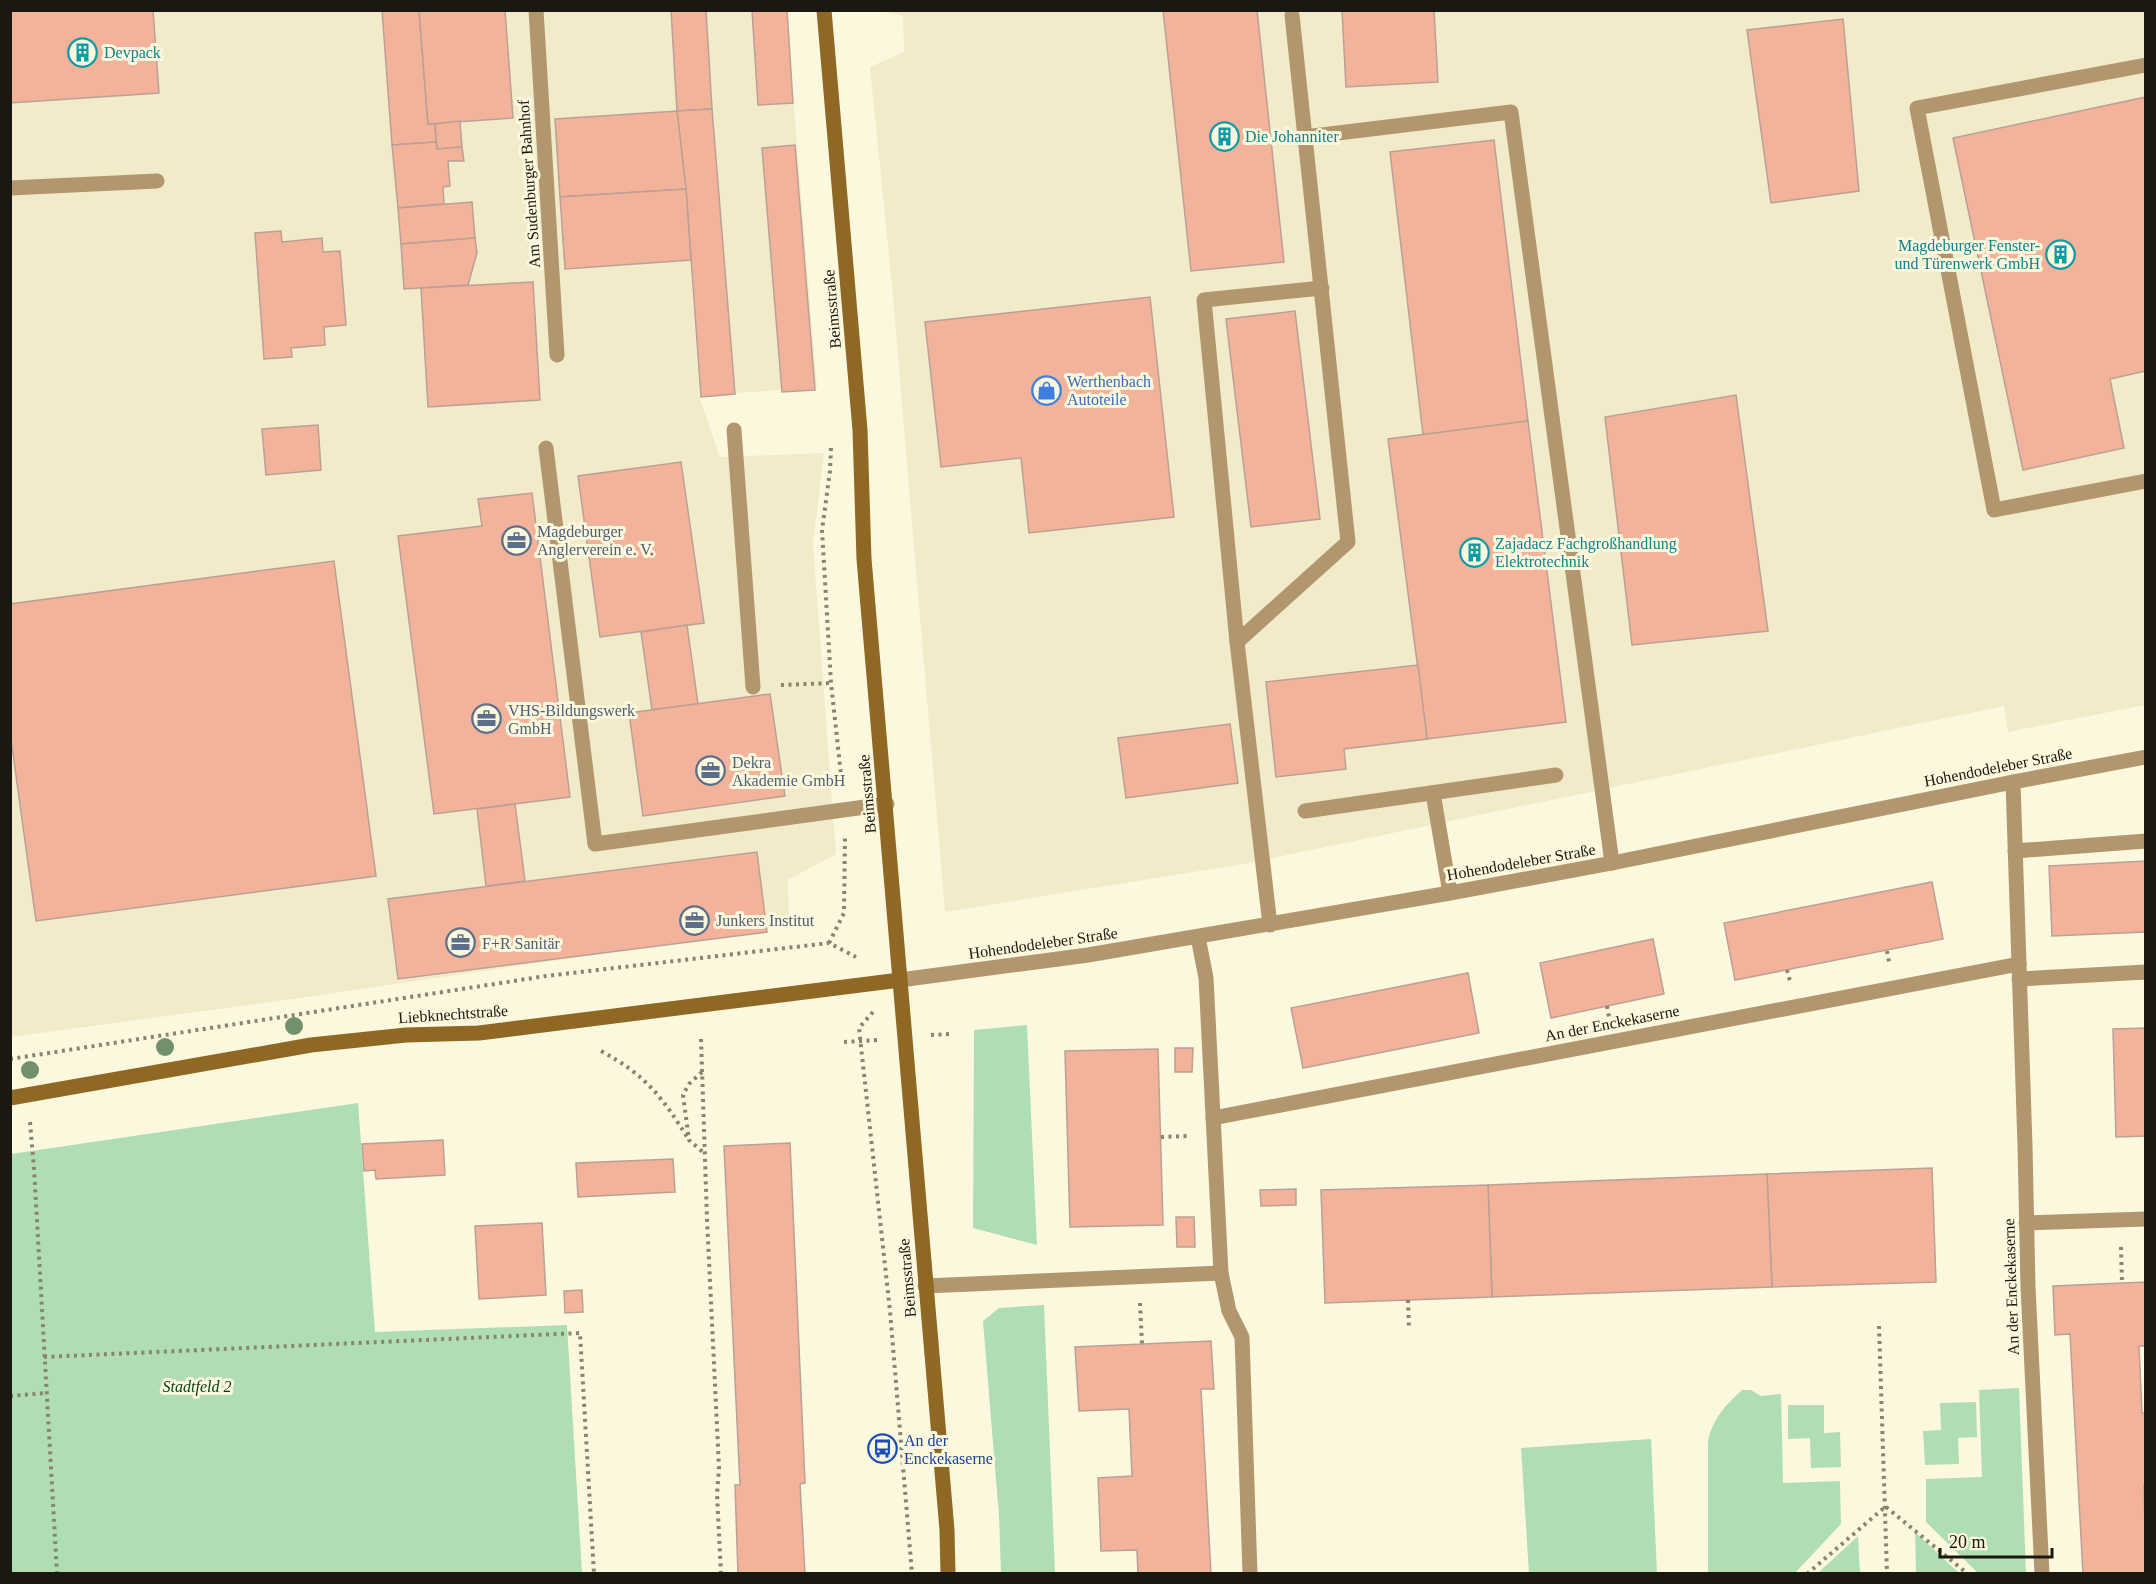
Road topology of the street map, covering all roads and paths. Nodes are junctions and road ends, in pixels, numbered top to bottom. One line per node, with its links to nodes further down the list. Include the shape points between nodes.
1 (536, 10): 9 (street, Am Sudenburger Bahnhof)
2 (824, 10): 21 (street, Beimsstraße, via 860,430 864,559)
3 (1292, 15): 5 (street)
4 (2145, 65): 13 (street, via 1917,108 1994,510)
5 (1305, 137): 8 (street); 26 (street, via 1511,112)
6 (158, 182): 7 (street)
7 (10, 188)
8 (1322, 288): 14 (street, via 1348,542); 14 (street, via 1204,300)
9 (557, 355)
10 (734, 430): 16 (street)
11 (831, 442): 15 (path, via 822,530)
12 (546, 448): 22 (street, via 595,844)
13 (2145, 481)
14 (1237, 642): 28 (street)
15 (831, 683): 16 (path); 22 (path)
16 (753, 687)
17 (2145, 757): 19 (street, Hohendodeleber Straße)
18 (1556, 775): 20 (street)
19 (2013, 782): 25 (street, An der Enckekaserne); 26 (street, Hohendodeleber Straße)
20 (1433, 793): 23 (street); 27 (street)
21 (887, 804): 22 (street); 32 (street, Beimsstraße)
22 (845, 809): 39 (path, Liebknechtstraße, via 844,913 829,943 546,976)
23 (1305, 811)
24 (2145, 841): 25 (street)
25 (2015, 850): 30 (street, An der Enckekaserne)
26 (1612, 863): 27 (street, Hohendodeleber Straße)
27 (1450, 893): 28 (street, Hohendodeleber Straße)
28 (1270, 925): 29 (street, Hohendodeleber Straße)
29 (1198, 937): 32 (street, Hohendodeleber Straße); 43 (street, via 1206,978)
30 (2019, 972): 31 (street); 43 (street, An der Enckekaserne); 48 (street, An der Enckekaserne)
31 (2145, 972)
32 (900, 980): 41 (street, Liebknechtstraße, via 479,1033 406,1035 322,1044); 52 (street, Beimsstraße)
33 (859, 1028): 35 (path, Beimsstraße)
34 (701, 1039): 40 (path)
35 (860, 1041): 36 (path); 37 (path); 64 (path, Beimsstraße, via 890,1311)
36 (868, 1041)
37 (844, 1042)
38 (602, 1052): 44 (path, via 646,1081 671,1110)
39 (10, 1059)
40 (702, 1071): 44 (path, via 683,1095); 45 (path)
41 (28, 1095): 42 (street, Liebknechtstraße); 57 (path)
42 (10, 1098)
43 (1213, 1118): 49 (street)
44 (689, 1140): 45 (path)
45 (705, 1154): 63 (path)
46 (2145, 1219): 47 (street)
47 (2120, 1220): 48 (street); 51 (path)
48 (2026, 1223): 70 (street, An der Enckekaserne)
49 (1221, 1274): 50 (street); 66 (street, via 1229,1311 1242,1337)
50 (1139, 1277): 52 (street); 56 (path)
51 (2122, 1283)
52 (925, 1286): 65 (street, Beimsstraße)
53 (1408, 1300): 55 (path)
54 (1879, 1326): 60 (path)
55 (1409, 1330)
56 (1142, 1344)
57 (44, 1357): 58 (path); 62 (path, via 580,1333)
58 (46, 1393): 59 (path); 61 (path)
59 (10, 1396)
60 (1886, 1506): 67 (path); 68 (path); 69 (path)
61 (57, 1574)
62 (594, 1574)
63 (721, 1574)
64 (912, 1574)
65 (948, 1574)
66 (1250, 1574)
67 (1807, 1574)
68 (1887, 1574)
69 (1968, 1574)
70 (2042, 1574)

